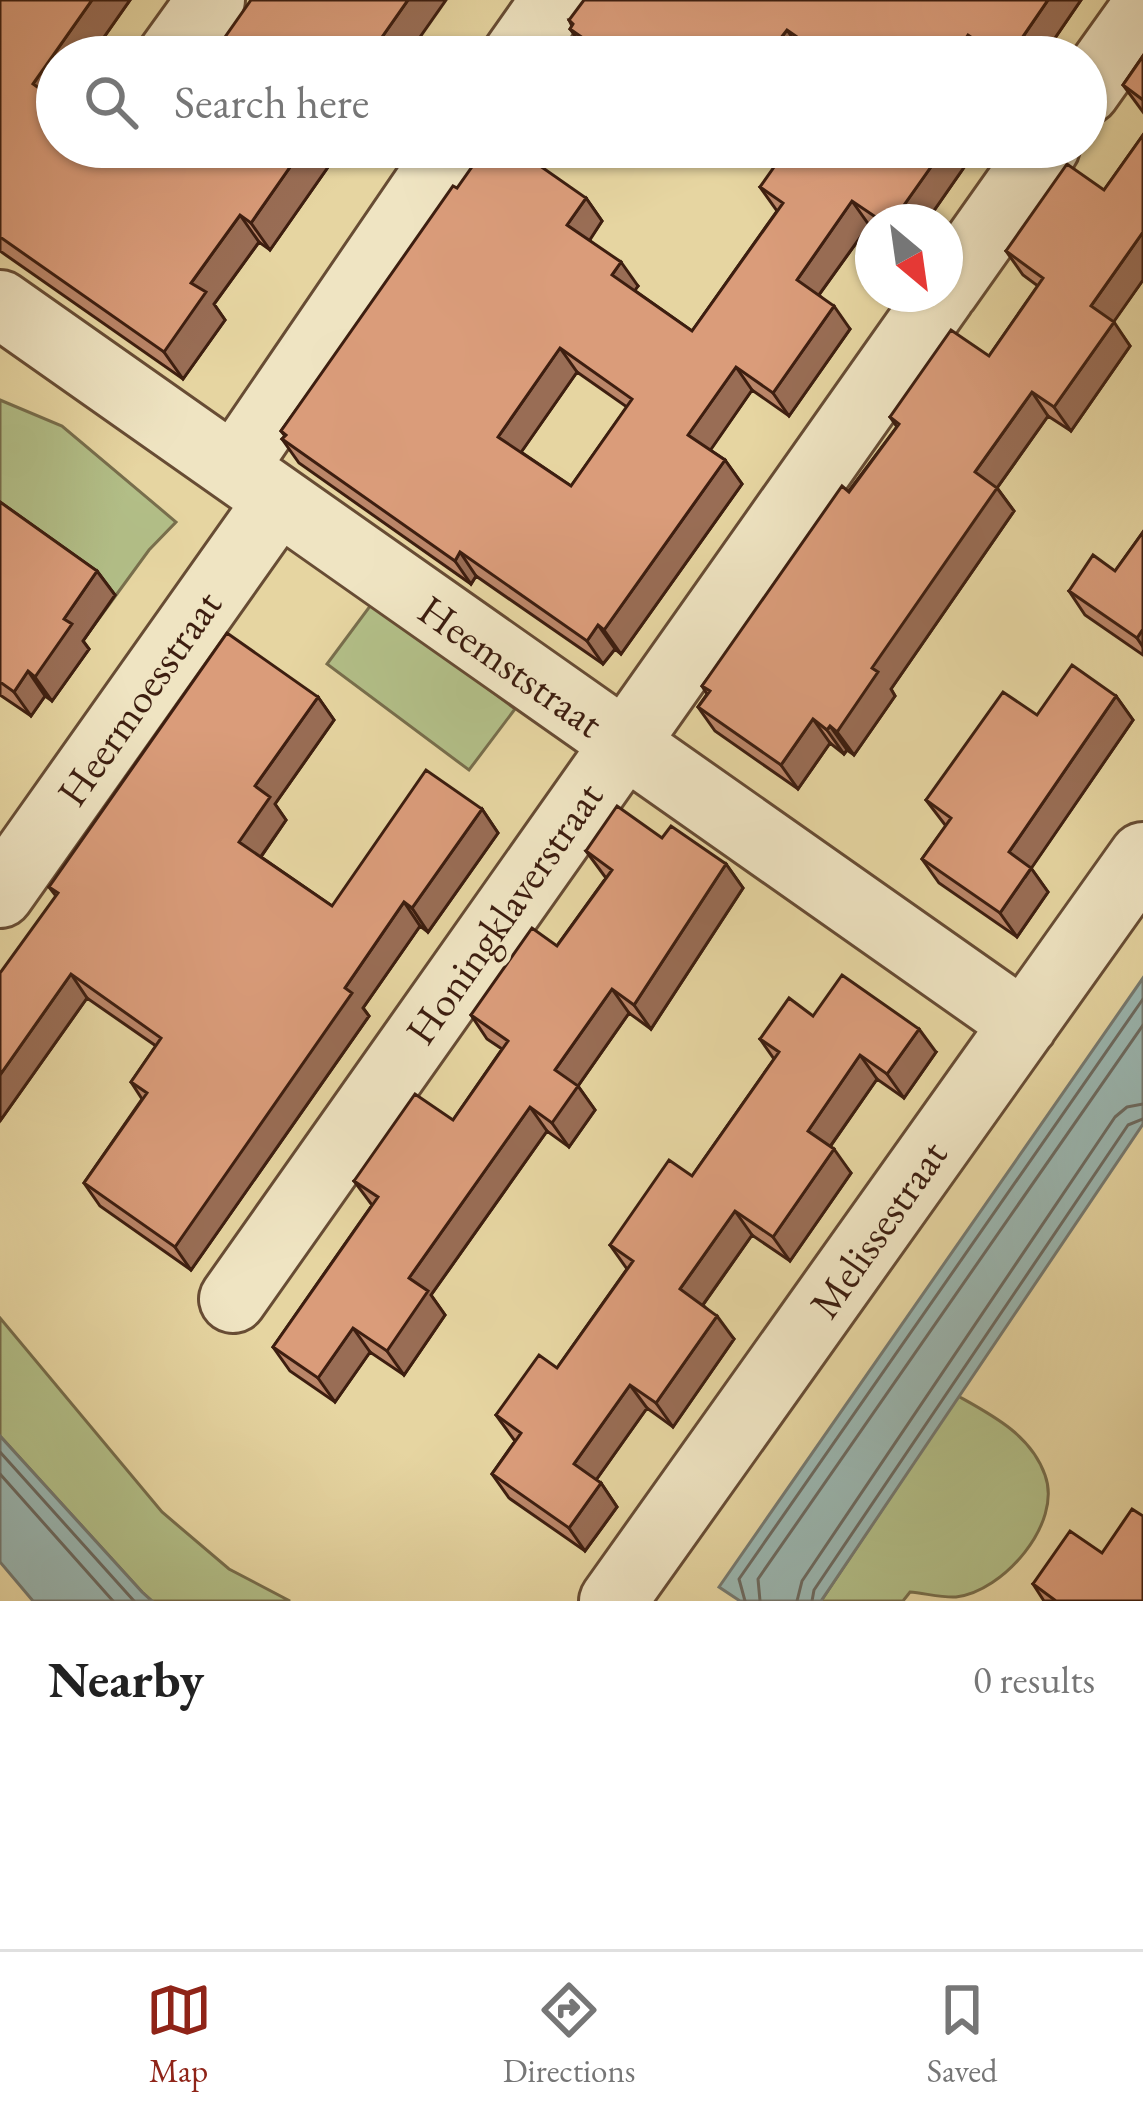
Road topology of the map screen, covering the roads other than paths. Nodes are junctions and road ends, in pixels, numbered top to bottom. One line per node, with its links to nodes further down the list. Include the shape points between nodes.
1 (211, 0): 4 (street)
2 (555, 0): 5 (street)
3 (1143, 11): 6 (street)
4 (185, 36)
5 (529, 36)
6 (1107, 62)
7 (441, 168): 12 (street, Heermoesstraat)
8 (1031, 168): 9 (street, Honingklaverstraat)
9 (963, 265)
10 (0, 304): 12 (street, Heemststraat)
11 (930, 312): 13 (street, Honingklaverstraat)
12 (256, 485): 13 (street, Heemststraat); 15 (street, Heermoesstraat)
13 (622, 744): 16 (street, Heemststraat); 17 (street, Honingklaverstraat)
14 (1143, 856): 16 (street, Melissestraat)
15 (0, 894)
16 (1024, 1024): 18 (street, Melissestraat)
17 (233, 1299)
18 (613, 1601)

